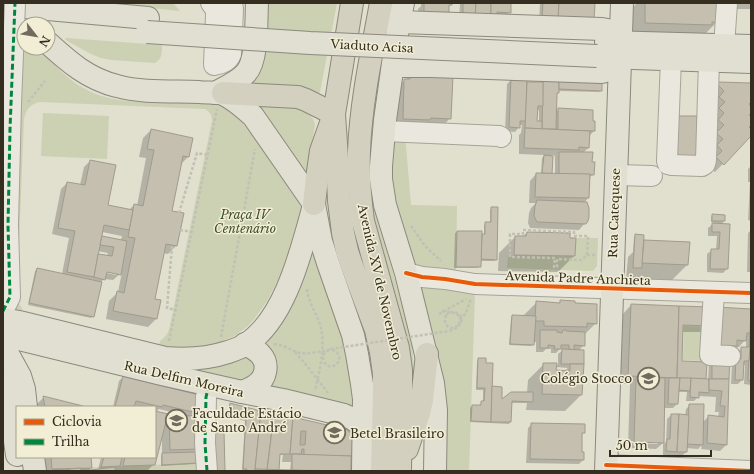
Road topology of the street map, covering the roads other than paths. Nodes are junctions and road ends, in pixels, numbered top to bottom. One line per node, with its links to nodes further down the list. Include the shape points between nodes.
1 (211, 3): 2 (street, via 216,10 214,65 225,62 231,54)
2 (232, 3)
3 (257, 3): 20 (main road, via 254,55 250,68)
4 (352, 3): 21 (highway, Avenida XV de Novembro)
5 (381, 3): 48 (highway, Avenida XV de Novembro, via 363,108 359,177 363,221 398,348 401,370 401,394)
6 (622, 3): 13 (main road, Rua Catequese)
7 (727, 3): 11 (street)
8 (401, 13): 10 (main road); 18 (main road, Avenida XV de Novembro)
9 (12, 14): 13 (main road, Viaduto Acisa, bridge, via 147,25 310,44); 31 (street, bridge, via 8,225 10,297)
10 (432, 24): 13 (main road, via 602,29 608,30); 19 (main road, via 425,33 422,45 424,56)
11 (724, 46): 12 (main road); 13 (main road)
12 (751, 46)
13 (620, 50): 15 (main road); 19 (main road, via 609,70 602,72); 24 (main road, Rua Catequese)
14 (56, 51): 20 (main road, via 74,66 116,86)
15 (671, 59): 16 (main road); 16 (street, via 667,161 672,165 705,164)
16 (709, 61): 17 (main road)
17 (751, 62)
18 (393, 66): 19 (main road); 22 (main road, Avenida XV de Novembro)
19 (431, 66)
20 (218, 98): 21 (highway, via 298,97); 26 (main road, via 240,105 253,116)
21 (334, 114): 26 (highway, via 321,151); 48 (highway, Avenida XV de Novembro, via 343,233 351,263 376,330 383,363)
22 (384, 126): 23 (street, via 499,136); 27 (main road, Avenida XV de Novembro, via 381,166 383,194)
23 (501, 130)
24 (616, 175): 25 (street); 28 (main road, Rua Catequese)
25 (652, 176)
26 (314, 204): 34 (main road, Rua Delfim Moreira, via 286,293 264,327); 43 (main road, via 321,240 358,354)
27 (406, 273): 28 (street, Avenida Padre Anchieta, via 475,284); 37 (main road, Avenida XV de Novembro)
28 (612, 289): 29 (street, Avenida Padre Anchieta); 47 (main road, Rua Catequese)
29 (714, 292): 30 (street, Avenida Padre Anchieta); 38 (street, via 710,355)
30 (751, 293)
31 (3, 311)
32 (3, 319): 34 (main road, Rua Delfim Moreira, via 165,358 204,358)
33 (3, 335): 36 (main road, Rua Delfim Moreira)
34 (245, 344): 41 (main road, via 262,356 266,368 260,382)
35 (3, 345): 39 (main road)
36 (45, 345): 39 (main road, via 29,357); 40 (main road, Rua Delfim Moreira)
37 (427, 354): 48 (highway, via 419,412); 52 (main road, Avenida XV de Novembro, via 436,410)
38 (730, 356)
39 (11, 379): 42 (main road, via 24,389); 44 (main road, via 8,393)
40 (209, 385): 41 (main road, Rua Delfim Moreira); 51 (street, via 206,397)
41 (242, 392): 43 (main road, Rua Delfim Moreira, via 344,415)
42 (26, 406)
43 (364, 426): 48 (main road)
44 (16, 445)
45 (18, 458): 49 (main road)
46 (23, 458): 50 (main road)
47 (606, 468): 53 (street)
48 (386, 469)
49 (19, 471)
50 (35, 471)
51 (207, 471)
52 (435, 471)
53 (751, 471)

